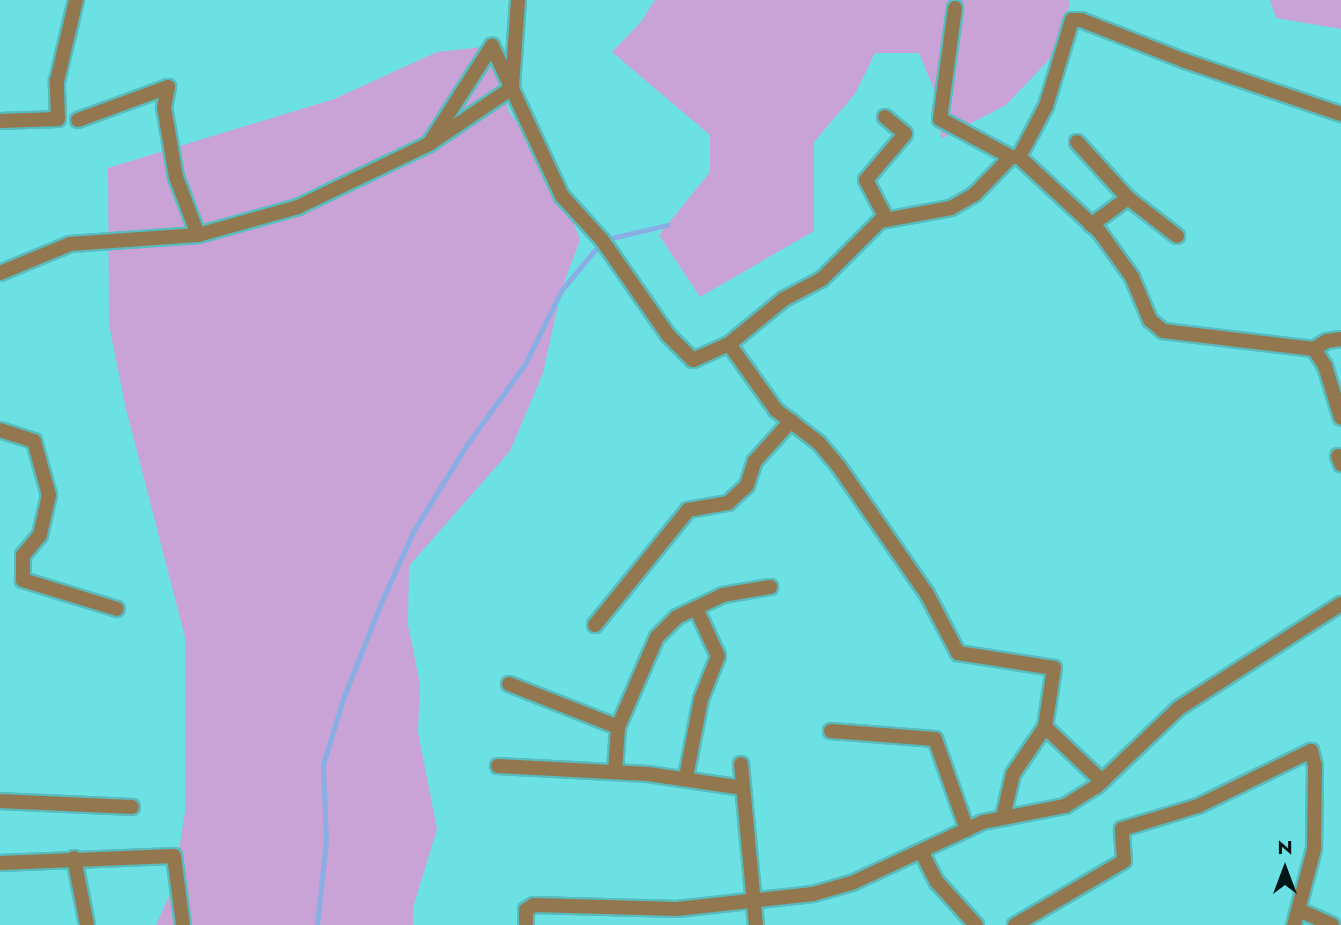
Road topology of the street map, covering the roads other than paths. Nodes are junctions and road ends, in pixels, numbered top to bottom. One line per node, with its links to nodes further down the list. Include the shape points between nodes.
1 (76, 0): 7 (street, via 57,81 58,119)
2 (518, 0): 4 (street)
3 (955, 8): 11 (street, via 940,119)
4 (512, 88): 10 (street); 10 (street, via 492,46); 19 (street, via 562,196 602,240 668,335 693,360)
5 (1341, 114): 11 (street, via 1072,20 1046,106)
6 (886, 117): 13 (street, via 905,134 866,180)
7 (0, 121)
8 (78, 121): 15 (street, via 168,87 164,107 176,177)
9 (1077, 142): 12 (street)
10 (429, 144): 15 (street, via 298,207)
11 (1015, 157): 13 (street, via 975,194 951,208); 14 (street)
12 (1128, 198): 14 (street); 16 (street)
13 (887, 220): 19 (street, via 860,238 822,279 784,299)
14 (1091, 225): 20 (street, via 1116,252 1150,320 1163,331)
15 (198, 235): 17 (street, via 70,244)
16 (1177, 236)
17 (0, 273)
18 (1341, 340): 20 (street, via 1326,341)
19 (729, 344): 22 (street, via 776,410)
20 (1314, 349): 21 (street, via 1325,366)
21 (1341, 418)
22 (791, 421): 28 (street, via 755,461 747,485 728,503 688,510); 31 (street, via 839,467 927,594 958,653 1054,668)
23 (0, 430): 27 (street, via 34,441 49,495 40,535 23,555 23,580)
24 (770, 587): 26 (street, via 723,595)
25 (1341, 604): 37 (street, via 1179,708)
26 (696, 608): 30 (street, via 677,617 657,637); 36 (street, via 718,656 701,699)
27 (117, 610)
28 (594, 625)
29 (509, 684): 30 (street)
30 (618, 727): 35 (street)
31 (1045, 727): 37 (street); 41 (street, via 1013,774)
32 (831, 731): 42 (street, via 935,739)
33 (741, 764): 38 (street)
34 (498, 766): 35 (street)
35 (615, 772): 36 (street)
36 (686, 777): 38 (street)
37 (1102, 781): 41 (street, via 1065,806)
38 (743, 788): 46 (street)
39 (0, 801): 40 (street)
40 (132, 807)
41 (1003, 817): 42 (street)
42 (967, 830): 43 (street)
43 (922, 853): 46 (street, via 852,883); 52 (street, via 937,882)
44 (74, 858): 45 (street); 49 (street); 50 (street, via 174,856)
45 (0, 863)
46 (755, 902): 48 (street, via 677,909 534,905 526,910); 51 (street)
47 (1301, 911): 53 (street, via 1314,849 1315,766 1311,751 1198,807 1122,829 1124,861); 54 (street); 55 (street)
48 (526, 922)
49 (87, 925)
50 (183, 925)
51 (756, 925)
52 (976, 925)
53 (1015, 925)
54 (1294, 925)
55 (1332, 925)

